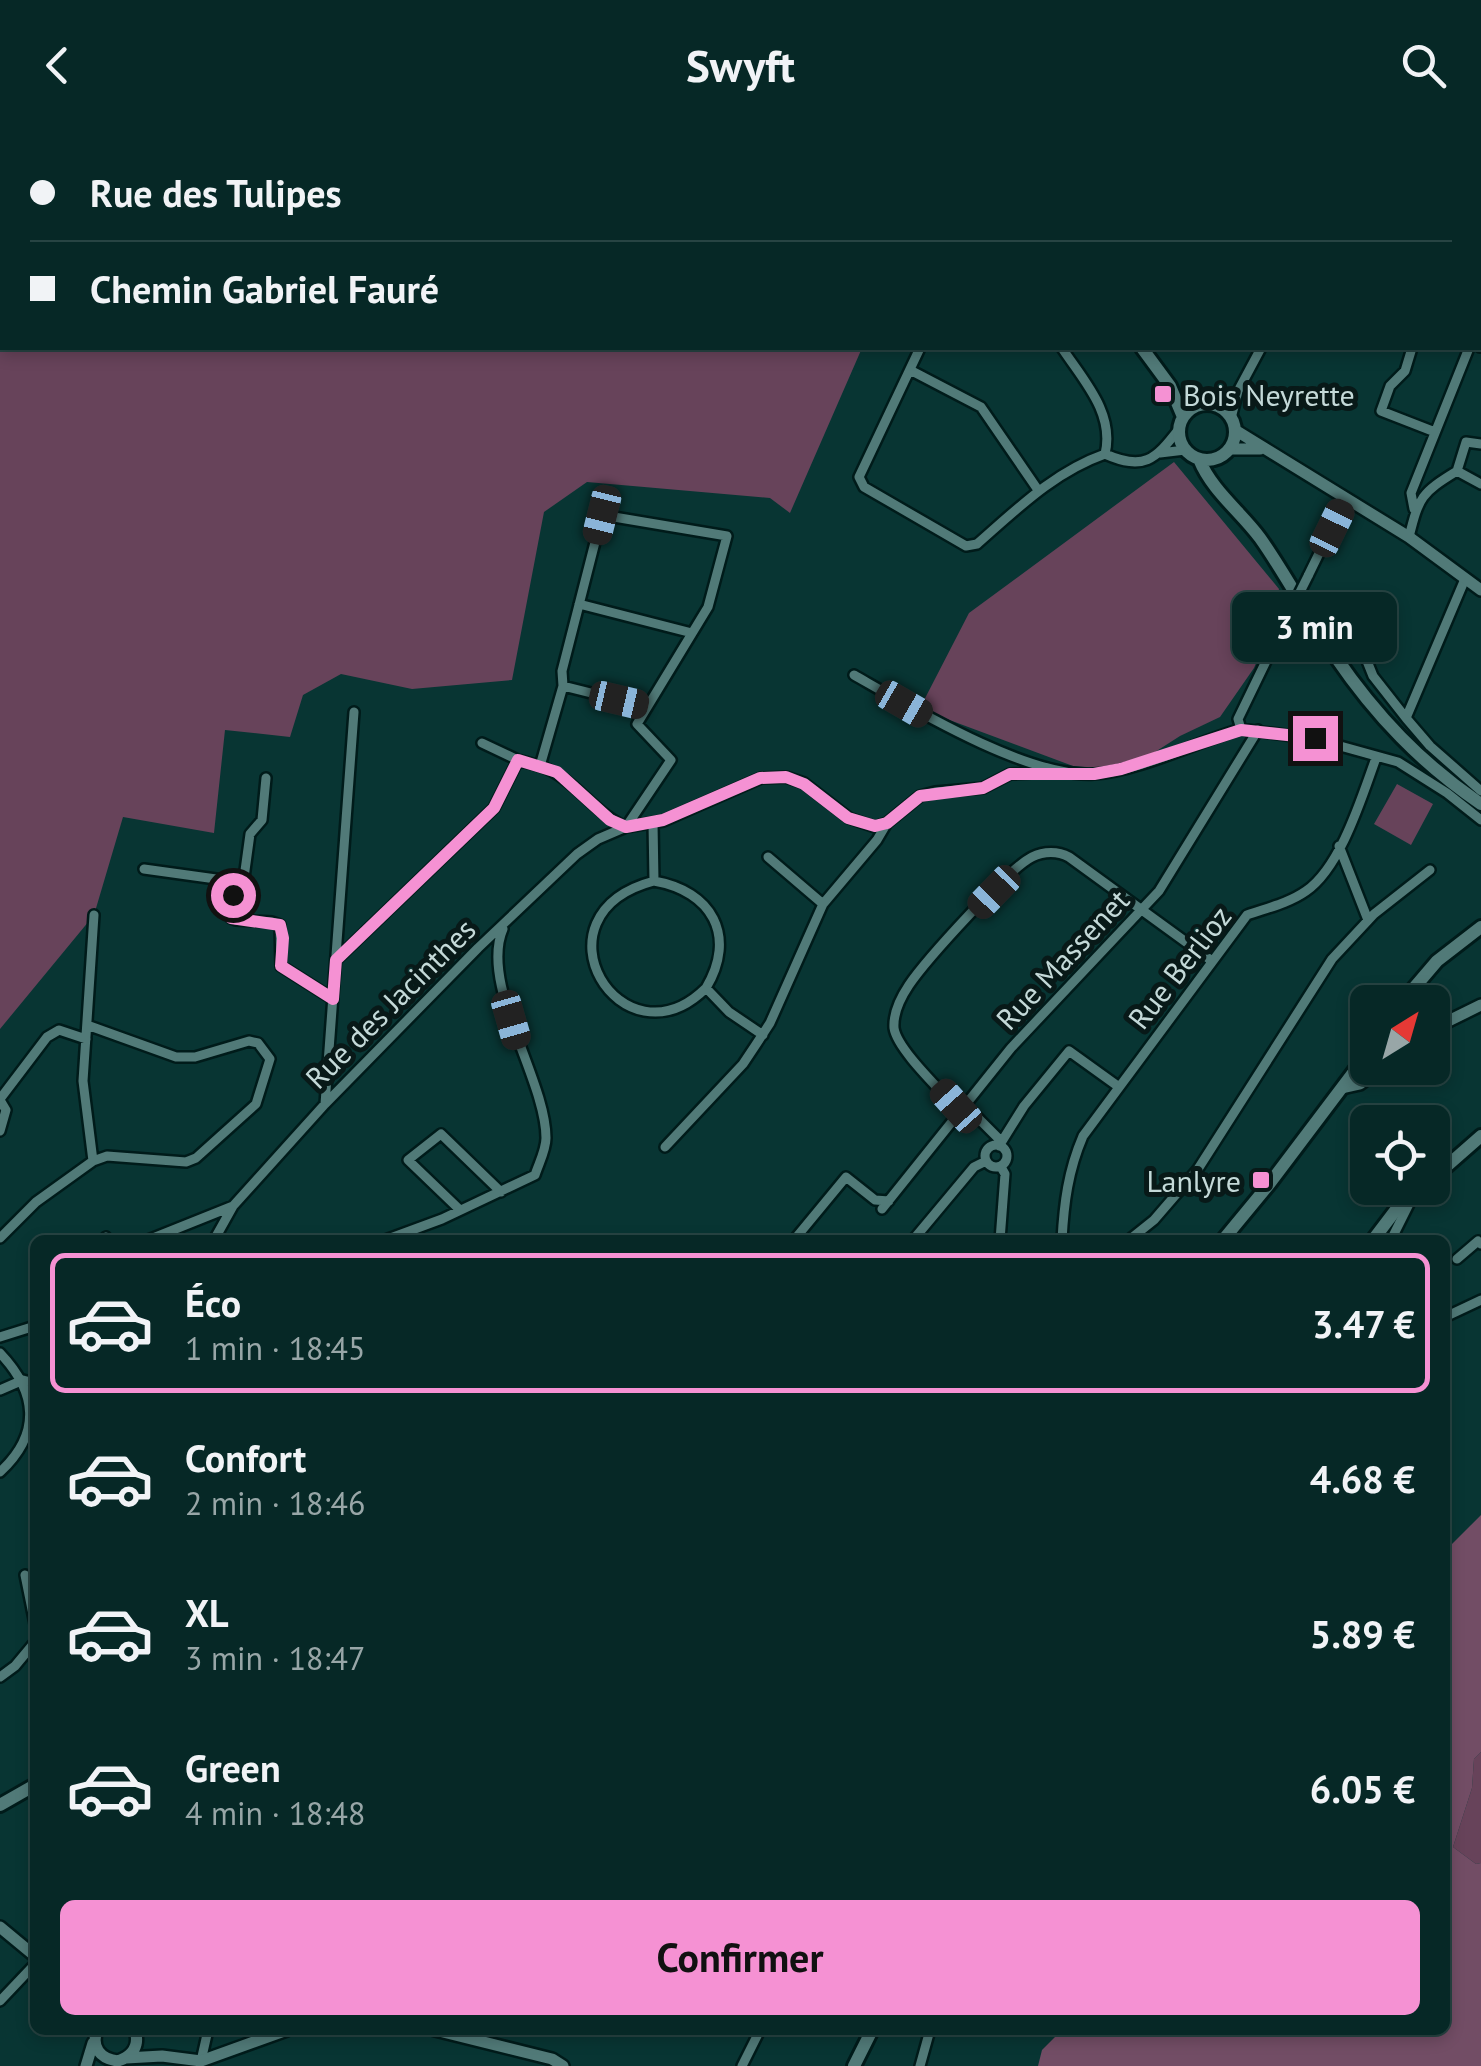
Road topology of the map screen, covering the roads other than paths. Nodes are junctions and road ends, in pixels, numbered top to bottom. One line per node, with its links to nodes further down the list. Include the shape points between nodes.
1 (919, 350): 7 (street)
2 (1063, 350): 19 (street, via 1106,416)
3 (1143, 350): 8 (main road)
4 (1260, 350): 9 (street)
5 (1411, 350): 13 (street, via 1381,411)
6 (1468, 350): 13 (street)
7 (910, 370): 24 (street, via 982,406); 24 (street, via 860,476 864,487 966,546 977,544)
8 (1170, 386): 10 (main road); 11 (main road)
9 (1238, 390): 10 (street); 12 (street)
10 (1208, 405): 11 (main road); 12 (main road)
11 (1181, 423): 16 (main road); 18 (street)
12 (1233, 424): 15 (street); 17 (main road)
13 (1435, 432): 26 (street, via 1410,493)
14 (1481, 444): 21 (street, via 1466,442)
15 (1261, 449): 17 (street); 25 (street)
16 (1185, 450): 18 (street); 20 (main road)
17 (1224, 452): 20 (main road); 23 (main road)
18 (1160, 453): 19 (street, via 1132,463)
19 (1105, 454): 24 (street)
20 (1199, 459): 23 (main road)
21 (1456, 470): 22 (street); 26 (street)
22 (1481, 484)
23 (1215, 487): 47 (main road, via 1260,538 1363,695 1428,766)
24 (1038, 490)
25 (1346, 498): 27 (street); 38 (street, bridge, via 1238,719)
26 (1414, 509): 27 (street)
27 (1410, 537): 28 (street)
28 (1464, 580): 29 (street); 37 (street)
29 (1481, 590)
30 (579, 604): 31 (street); 31 (street, via 602,515 727,536 708,607); 34 (street)
31 (692, 632): 35 (street)
32 (1362, 646): 37 (street, via 1373,676)
33 (854, 675): 44 (street, via 929,718)
34 (563, 686): 35 (street); 43 (street)
35 (647, 706): 51 (street, via 637,724 671,760)
36 (354, 712): 64 (street)
37 (1406, 718): 46 (street)
38 (1241, 730): 39 (street); 44 (street, via 1121,769)
39 (1258, 730): 41 (street, via 1315,738); 59 (street, Rue Massenet)
40 (482, 742): 42 (street)
41 (1376, 758): 48 (street, via 1398,762); 52 (street, Rue Berlioz)
42 (518, 760): 43 (street); 64 (street, via 494,808)
43 (540, 766): 51 (street)
44 (1053, 772): 50 (street, via 1010,774 983,788 920,796)
45 (266, 778): 57 (street, via 262,820 250,834 243,885)
46 (1481, 791)
47 (1481, 807)
48 (1481, 820)
49 (654, 822): 50 (street, via 760,778 786,777 848,818); 51 (street); 56 (street)
50 (887, 823): 58 (street)
51 (626, 827): 62 (street, Rue des Jacinthes, via 577,854)
52 (1339, 846): 61 (street); 65 (street, Rue Berlioz, via 1308,890 1247,914)
53 (768, 858): 58 (street)
54 (144, 870): 57 (street, via 216,879)
55 (1430, 870): 61 (street)
56 (654, 881): 67 (street, via 692,894 712,918 722,950); 67 (street, via 613,898 596,918 594,967 609,992 643,1011 684,1007)
57 (233, 895): 68 (street, via 231,918 280,925 281,966)
58 (823, 904): 72 (street)
59 (1142, 911): 65 (street); 80 (street, Rue Massenet); 80 (street, via 1069,856 1046,853 1015,870 928,960 903,996 894,1026 898,1041)
60 (94, 915): 71 (street)
61 (1368, 920): 101 (street, via 1332,960 1198,1169)
62 (506, 922): 79 (street, Rue des Jacinthes); 89 (street, via 497,942 503,990 542,1106 547,1142 535,1175)
63 (1481, 927): 66 (main road)
64 (336, 960): 68 (street)
65 (1212, 961): 76 (street, Rue Berlioz)
66 (1417, 985)
67 (706, 988): 72 (street)
68 (333, 999): 79 (street)
69 (1481, 1005): 70 (street)
70 (1450, 1020)
71 (87, 1025): 73 (street); 85 (street, via 176,1057 249,1041 270,1059 256,1104 196,1158)
72 (763, 1035): 84 (street)
73 (86, 1039): 78 (street, via 59,1030 47,1037); 85 (street, via 83,1081)
74 (1350, 1077): 77 (main road)
75 (1356, 1085): 77 (street)
76 (1119, 1087): 83 (street, via 1069,1051); 100 (street, Rue Berlioz, via 1072,1161)
77 (1342, 1088): 102 (main road)
78 (0, 1100): 81 (street, via 6,1110)
79 (325, 1104): 92 (street, Rue des Jacinthes)
80 (963, 1108): 83 (street); 97 (street, Rue Massenet, via 886,1205 846,1177)
81 (1, 1127)
82 (1481, 1136): 87 (main road)
83 (1000, 1143): 86 (street, via 989,1148); 88 (street, via 1007,1158)
84 (664, 1147)
85 (94, 1160): 105 (street)
86 (986, 1161): 88 (street); 98 (street)
87 (1450, 1163)
88 (1000, 1166): 99 (street)
89 (501, 1192): 93 (street); 93 (street, via 441,1134 408,1160)
90 (1403, 1205): 103 (main road)
91 (1411, 1205): 104 (street)
92 (233, 1206): 94 (street); 95 (street, Rue des Jacinthes)
93 (460, 1210): 96 (street)
94 (160, 1235)
95 (217, 1235)
96 (398, 1235)
97 (798, 1235)
98 (917, 1235)
99 (1000, 1235)
100 (1062, 1235)
101 (1135, 1235)
102 (1227, 1235)
103 (1377, 1235)
104 (1395, 1235)
105 (1, 1236)
106 (1480, 1242): 107 (street)
107 (1457, 1260)
108 (1481, 1300): 109 (street)
109 (1450, 1315)
110 (30, 1328): 111 (street)
111 (0, 1338)
112 (0, 1353): 113 (street)
113 (24, 1380): 114 (street); 115 (street); 116 (street, via 30,1418 24,1441)
114 (30, 1382)
115 (0, 1390)
116 (0, 1472)
117 (24, 1575): 118 (street)
118 (30, 1602)
119 (30, 1648): 120 (street)
120 (0, 1677)
121 (30, 1789): 122 (main road)
122 (0, 1805)
123 (0, 1926): 124 (street)
124 (30, 1955)
125 (30, 1966): 126 (street)
126 (0, 2001)
127 (96, 2035): 138 (street, via 102,2056)
128 (96, 2035): 141 (street)
129 (136, 2035): 137 (street)
130 (137, 2035): 139 (street)
131 (207, 2035): 140 (street)
132 (273, 2035): 140 (street)
133 (455, 2035): 143 (street)
134 (758, 2035): 144 (street)
135 (870, 2035): 145 (main road)
136 (929, 2035): 146 (street)
137 (126, 2058): 138 (street); 139 (street)
138 (112, 2060): 142 (street)
139 (170, 2060): 140 (street)
140 (201, 2061)
141 (86, 2066)
142 (97, 2066)
143 (563, 2066)
144 (742, 2066)
145 (854, 2066)
146 (920, 2066)

